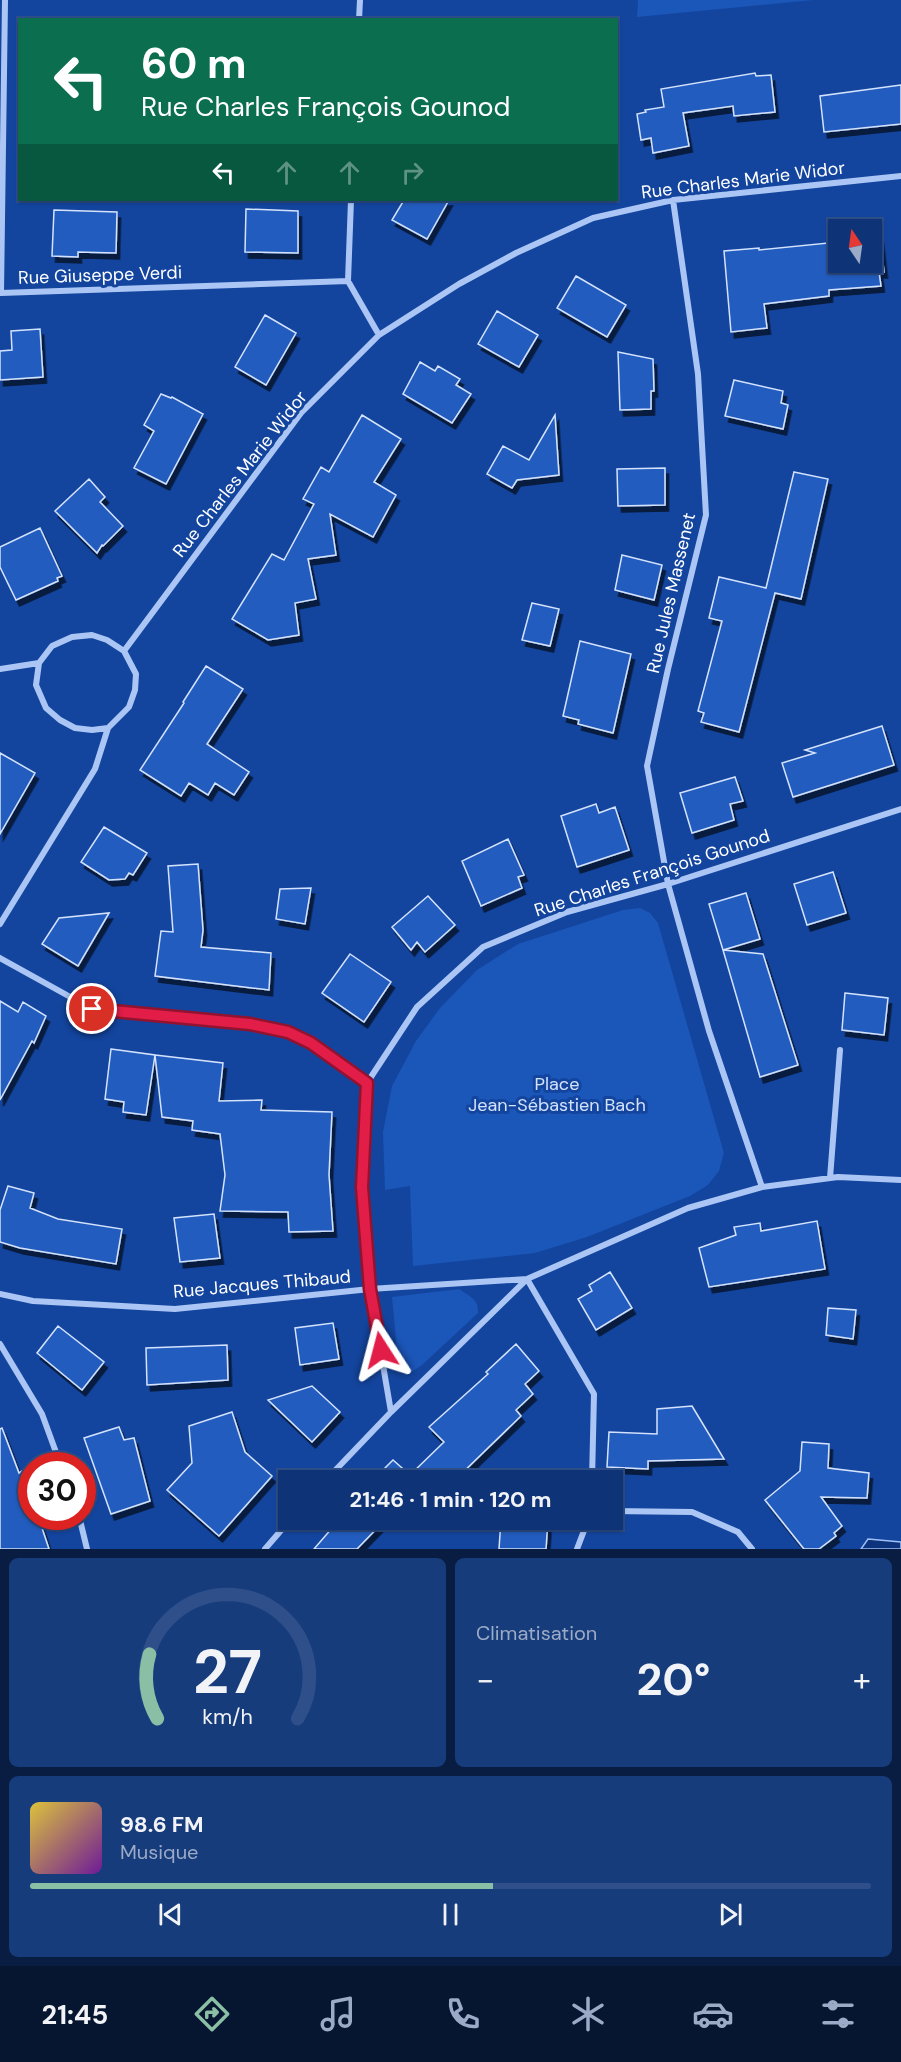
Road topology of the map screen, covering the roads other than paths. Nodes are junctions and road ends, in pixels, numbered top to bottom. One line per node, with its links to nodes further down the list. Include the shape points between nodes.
1 (5, 0): 7 (street, Rue Giuseppe Verdi, via 2,293)
2 (360, 0): 3 (street)
3 (359, 18)
4 (901, 176): 5 (street, Rue Charles Marie Widor)
5 (673, 200): 8 (street, Rue Charles Marie Widor, via 593,218 516,253); 14 (street, Rue Jules Massenet, via 698,374 706,515 647,766)
6 (351, 201): 7 (street)
7 (348, 281): 8 (street)
8 (379, 335): 9 (street, Rue Charles Marie Widor, via 301,413)
9 (124, 651): 10 (street, via 92,635 72,637 52,645); 12 (street, via 136,674 135,690 129,707)
10 (39, 663): 11 (street); 12 (street, via 36,685 46,708 75,728)
11 (0, 669)
12 (108, 728): 15 (street, via 95,769)
13 (901, 808): 14 (street, Rue Charles François Gounod)
14 (668, 884): 18 (street, Rue Charles François Gounod, via 567,912 483,947 417,1007); 21 (street, via 709,1031)
15 (0, 924)
16 (0, 958): 18 (street, via 92,1009 250,1024 288,1032 311,1043)
17 (840, 1050): 19 (street)
18 (367, 1083): 23 (street, via 362,1187)
19 (830, 1178): 20 (street); 21 (street)
20 (901, 1180)
21 (762, 1187): 22 (street, via 688,1208)
22 (526, 1279): 23 (street, Rue Jacques Thibaud); 26 (street); 29 (street, via 594,1394)
23 (370, 1289): 24 (street, Rue Jacques Thibaud, via 175,1309 33,1301); 26 (street)
24 (0, 1294)
25 (0, 1344): 27 (street, via 42,1414)
26 (391, 1412): 28 (street)
27 (56, 1452)
28 (336, 1470)
29 (592, 1470)
30 (623, 1511): 37 (street, via 692,1512 738,1532)
31 (82, 1530): 34 (street)
32 (281, 1530): 35 (street)
33 (584, 1530): 36 (street)
34 (87, 1549)
35 (265, 1549)
36 (577, 1549)
37 (752, 1549)

